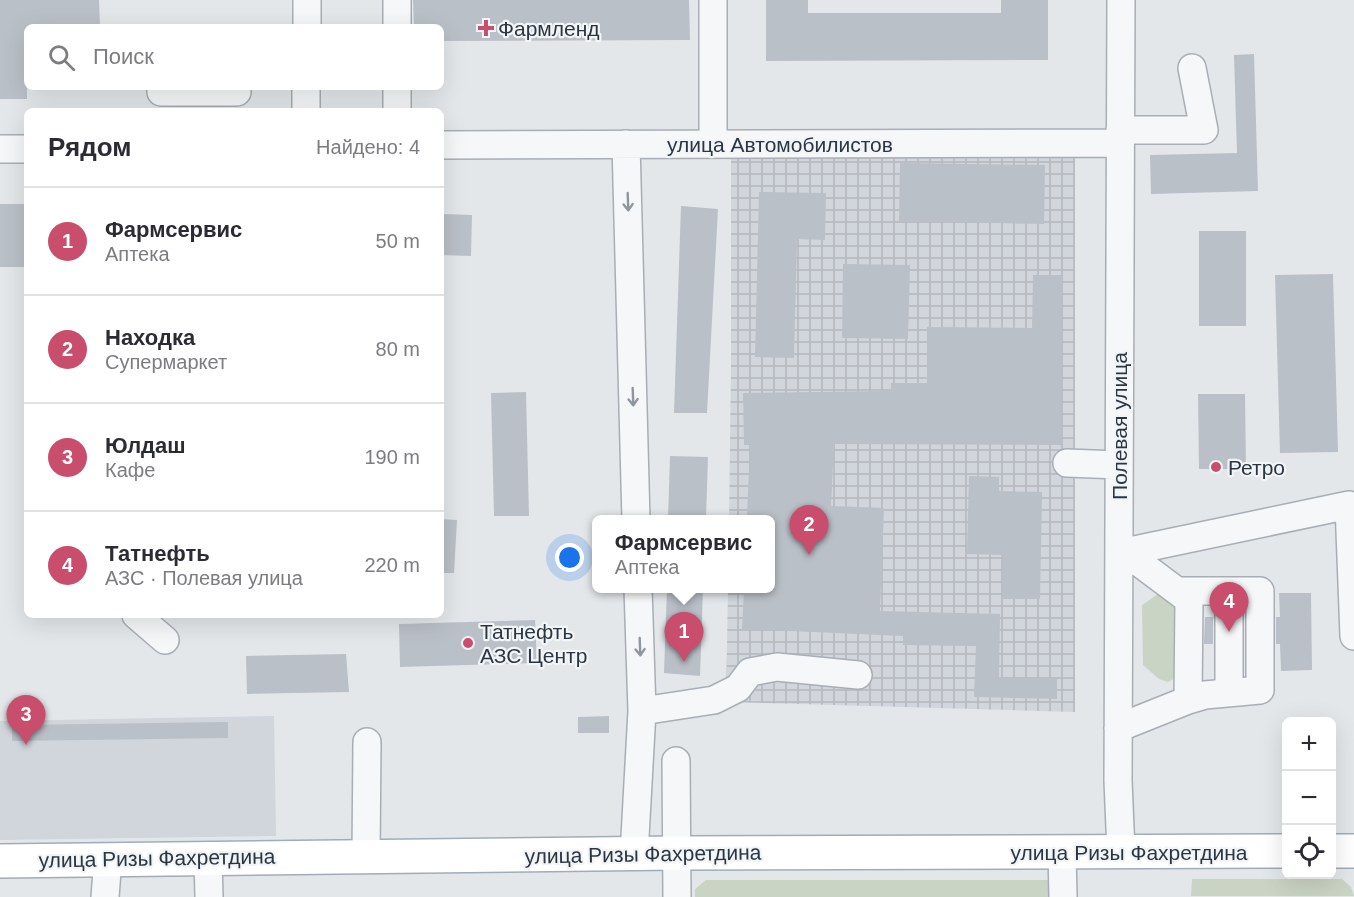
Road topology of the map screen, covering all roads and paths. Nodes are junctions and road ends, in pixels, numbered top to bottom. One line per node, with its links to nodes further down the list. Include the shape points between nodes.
1 (307, 0): 5 (street)
2 (397, 0): 6 (street)
3 (713, 0): 16 (street)
4 (1120, 0): 14 (street, Полевая улица)
5 (307, 24)
6 (397, 24)
7 (1192, 68): 14 (street, улица Автомобилистов, via 1204,130)
8 (161, 90): 11 (street)
9 (306, 90): 12 (street)
10 (397, 90): 13 (street)
11 (236, 97)
12 (306, 108)
13 (397, 108)
14 (1120, 137): 16 (street, улица Автомобилистов); 21 (street, Полевая улица)
15 (626, 144): 16 (street, улица Автомобилистов); 17 (street, улица Автомобилистов); 23 (street, one-way to 23)
16 (714, 144)
17 (444, 145)
18 (0, 149): 19 (street)
19 (24, 149)
20 (1067, 462): 21 (street)
21 (1119, 465): 24 (street, Полевая улица)
22 (1351, 494): 24 (street); 28 (street)
23 (636, 515)
24 (1122, 552): 25 (street); 33 (street, Полевая улица)
25 (1203, 591): 31 (street, via 1189,600); 31 (street, via 1260,591 1260,690)
26 (638, 593): 32 (street, one-way to 32)
27 (139, 618): 29 (street)
28 (1354, 636)
29 (165, 640)
30 (858, 675): 32 (street, via 777,667 750,672 738,688 714,700)
31 (1207, 696): 33 (street)
32 (642, 711): 42 (street)
33 (1118, 728): 40 (street, Полевая улица)
34 (366, 742): 43 (street)
35 (676, 761): 41 (street)
36 (1282, 851): 40 (main road, улица Ризы Фахретдина)
37 (1336, 851): 38 (main road)
38 (1354, 851)
39 (1062, 852): 40 (main road, улица Ризы Фахретдина); 41 (main road, улица Ризы Фахретдина); 50 (street)
40 (1121, 852)
41 (677, 853): 42 (main road, улица Ризы Фахретдина); 49 (street)
42 (634, 855): 43 (main road, улица Ризы Фахретдина)
43 (366, 857): 45 (main road, улица Ризы Фахретдина)
44 (108, 858): 45 (main road, улица Ризы Фахретдина); 46 (main road, улица Ризы Фахретдина); 47 (street)
45 (208, 858): 48 (street)
46 (0, 861)
47 (105, 897)
48 (209, 897)
49 (677, 897)
50 (1063, 897)

